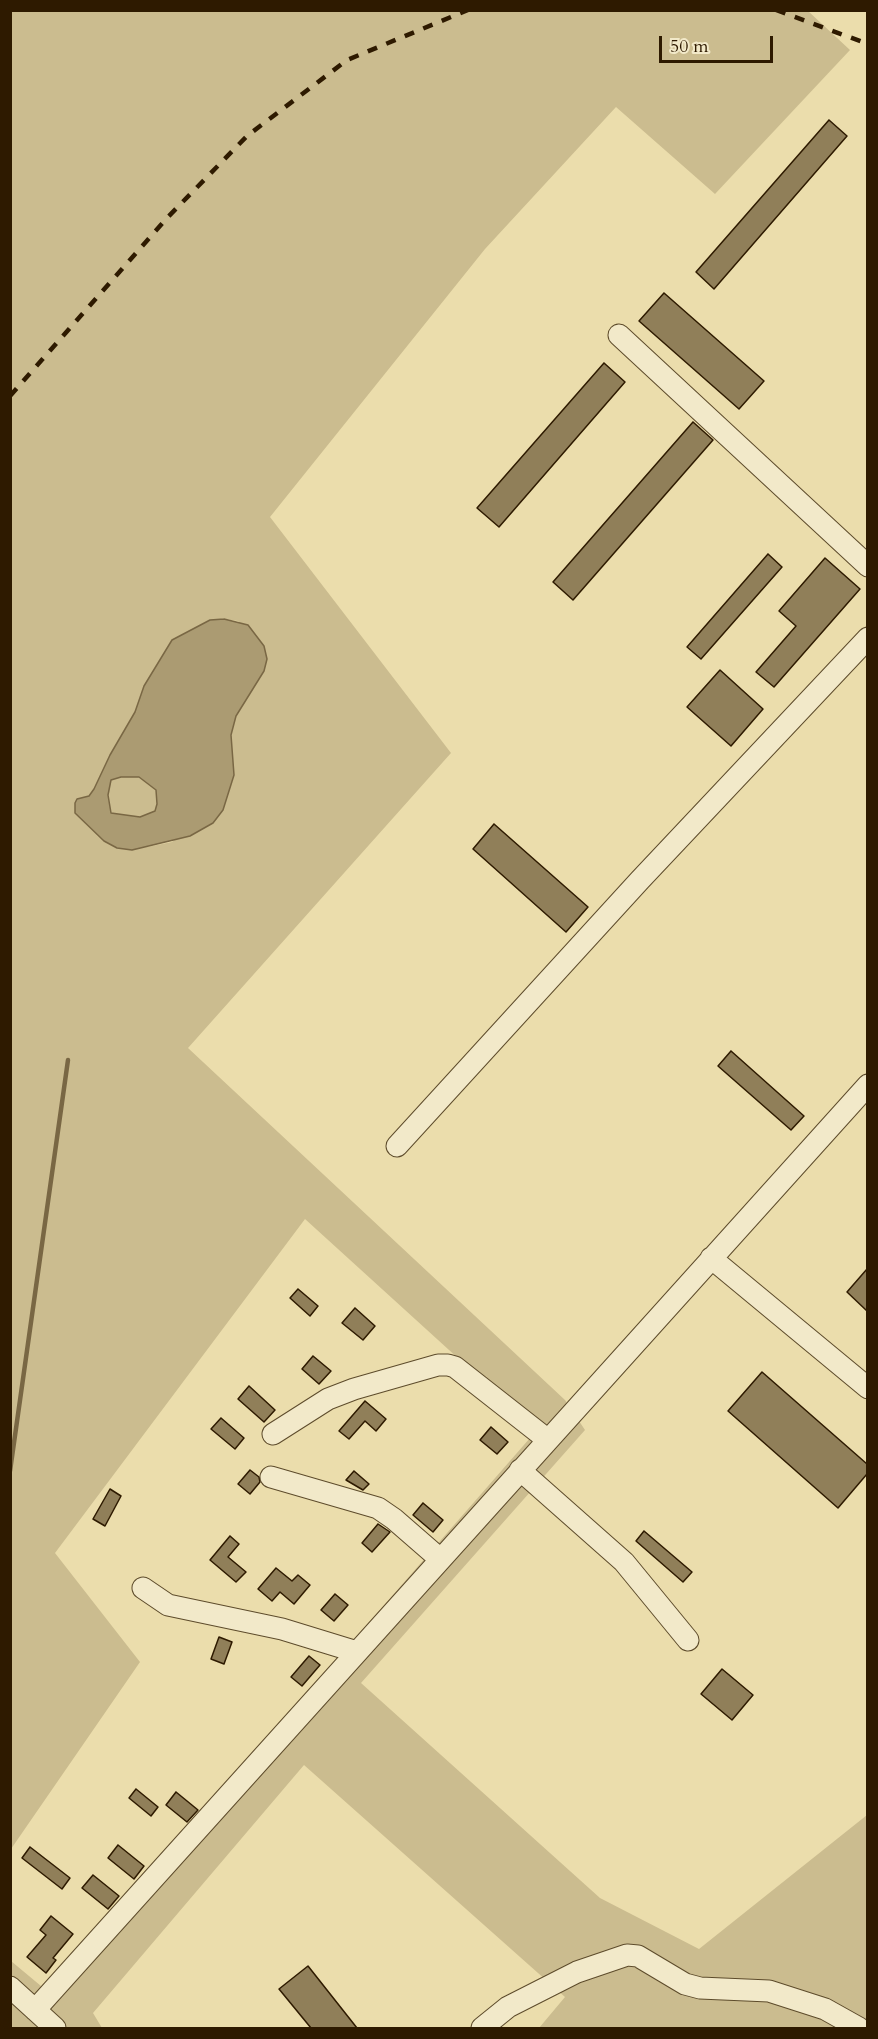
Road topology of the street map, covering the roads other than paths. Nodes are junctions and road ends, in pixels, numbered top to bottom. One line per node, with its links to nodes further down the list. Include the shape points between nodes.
1 (619, 335): 2 (street)
2 (867, 566)
3 (867, 638): 5 (street)
4 (867, 1085): 6 (street)
5 (397, 1146)
6 (711, 1258): 7 (street); 9 (street)
7 (867, 1388)
8 (273, 1434): 9 (street, via 328,1399 448,1365)
9 (548, 1440): 10 (street)
10 (520, 1470): 12 (street); 14 (street, via 624,1562)
11 (271, 1477): 12 (street, via 378,1508)
12 (440, 1559): 15 (street)
13 (143, 1588): 15 (street, via 168,1605 282,1629)
14 (688, 1640)
15 (357, 1652): 17 (street)
16 (10, 1987): 17 (street)
17 (35, 2010): 18 (street)
18 (55, 2028)
19 (482, 2028): 20 (street, via 508,2007 578,1972 627,1954 638,1956 685,1984 770,1991 825,2009)
20 (859, 2028)

